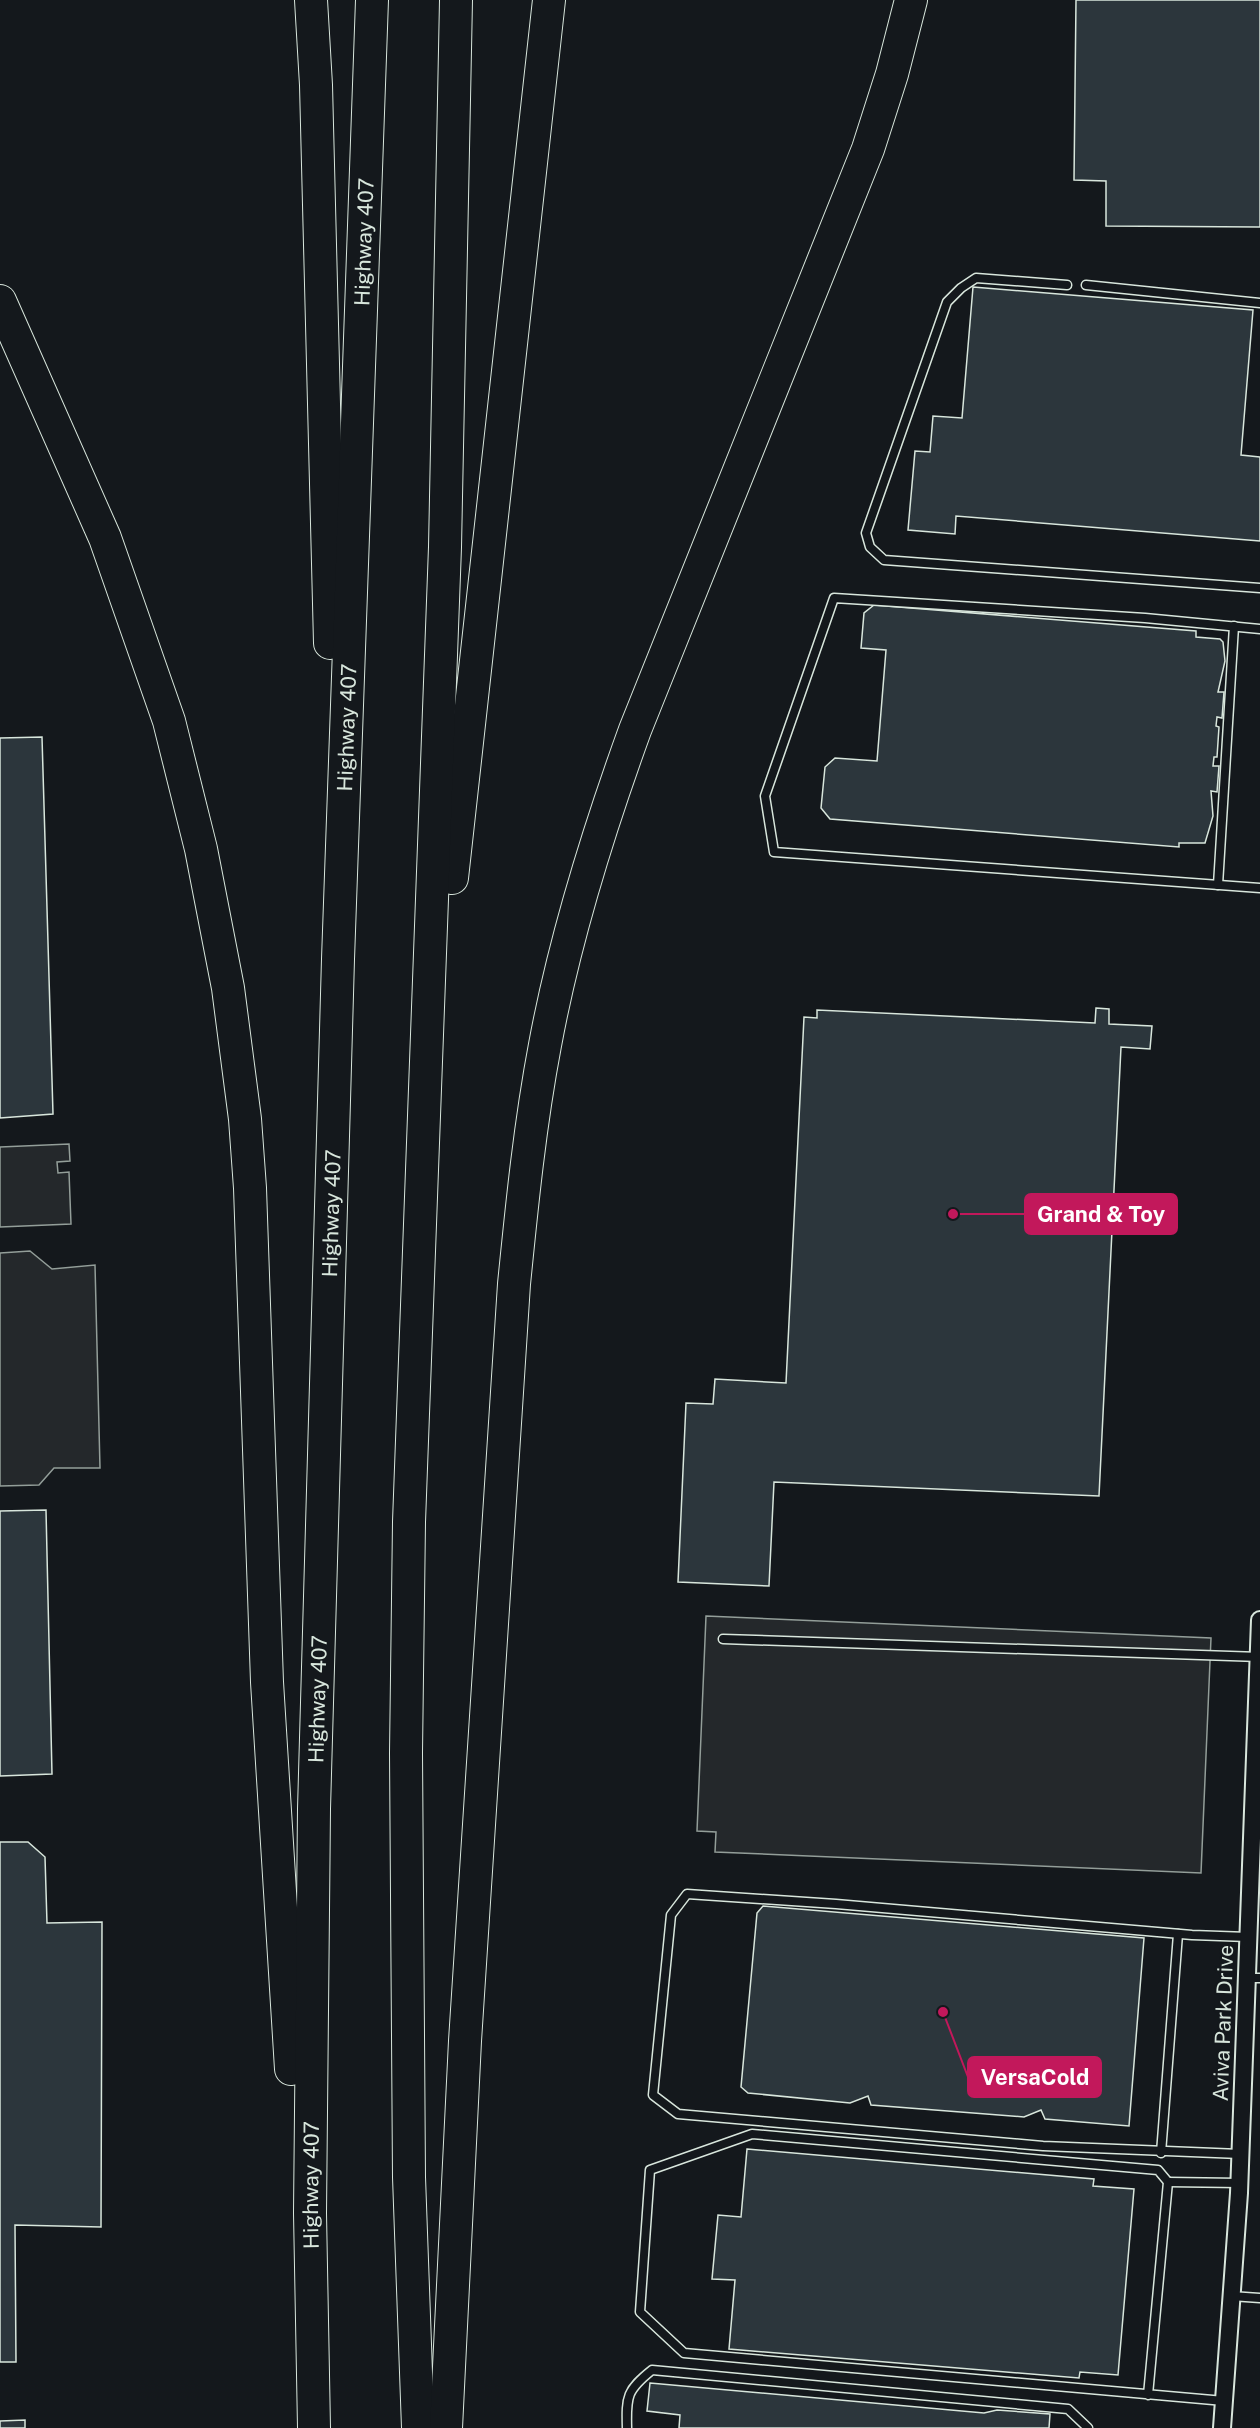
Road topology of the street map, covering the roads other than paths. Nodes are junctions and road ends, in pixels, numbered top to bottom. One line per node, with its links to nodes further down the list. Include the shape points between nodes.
1 (311, 0): 15 (highway)
2 (372, 0): 15 (highway, Highway 407)
3 (456, 0): 16 (highway, via 445,547)
4 (549, 0): 16 (highway)
5 (911, 0): 34 (highway, via 868,149 615,786 590,863 545,1043 526,1164 514,1284 465,2041)
6 (1067, 285): 10 (lane, via 976,278 947,302 866,533 870,547 885,560)
7 (1086, 285): 9 (lane)
8 (0, 301): 32 (highway, via 105,538 169,721 201,849 228,988 250,1188 267,1682)
9 (1260, 303)
10 (1260, 588)
11 (1234, 626): 12 (lane); 13 (lane); 13 (lane, via 834,598 765,796 774,852)
12 (1260, 629)
13 (1218, 885): 14 (lane)
14 (1260, 888)
15 (338, 959): 32 (highway, Highway 407, via 314,1809 310,2202)
16 (422, 1153): 33 (highway, via 409,1522 406,1753 410,2177)
17 (1260, 1620): 19 (street, Aviva Park Drive)
18 (723, 1638): 19 (lane)
19 (1259, 1657): 20 (street, Aviva Park Drive)
20 (1258, 1713): 22 (street, Aviva Park Drive)
21 (1178, 1934): 22 (lane); 24 (lane); 24 (lane, via 687,1894 670,1915 653,2095 678,2114)
22 (1248, 1937): 23 (street, Aviva Park Drive)
23 (1253, 1978): 25 (street, Aviva Park Drive)
24 (1161, 2153): 25 (lane)
25 (1240, 2154): 27 (street, Aviva Park Drive)
26 (1168, 2182): 27 (lane); 30 (lane); 30 (lane, via 1158,2170 752,2134 650,2170 640,2312 684,2353)
27 (1240, 2183): 28 (street, Aviva Park Drive)
28 (1231, 2296): 29 (lane); 31 (street, Aviva Park Drive)
29 (1260, 2298)
30 (1148, 2395): 31 (lane)
31 (1224, 2401): 37 (street, Aviva Park Drive)
32 (314, 2421)
33 (418, 2428)
34 (446, 2428)
35 (627, 2428): 36 (lane, via 631,2387 652,2370 1068,2409)
36 (1088, 2428)
37 (1222, 2428)

